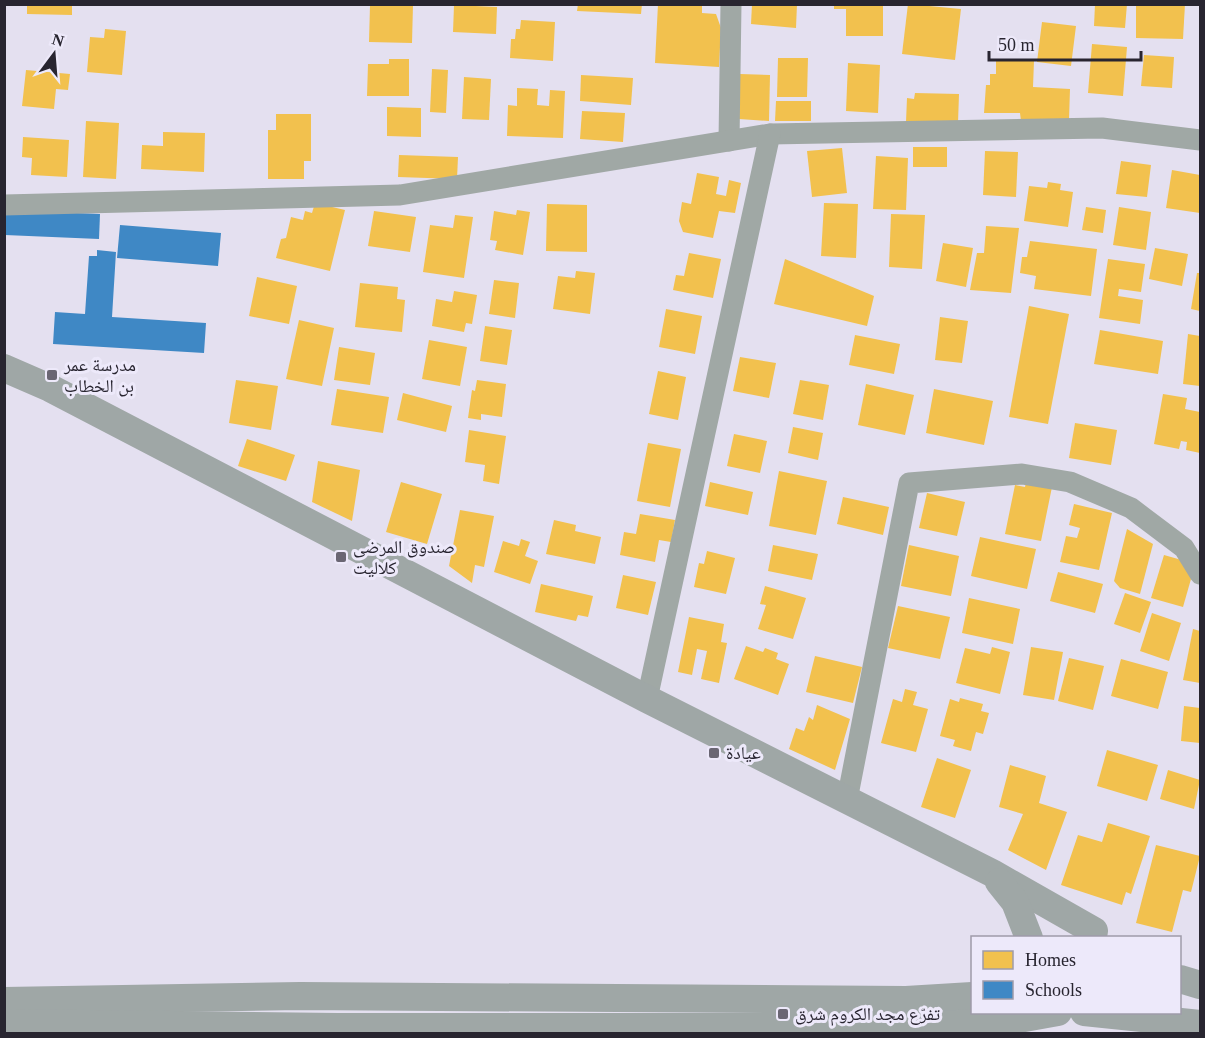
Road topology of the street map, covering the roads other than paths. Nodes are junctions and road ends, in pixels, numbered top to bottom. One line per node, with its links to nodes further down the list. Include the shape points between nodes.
1 (731, 4): 4 (street)
2 (770, 134): 3 (street, via 1102,128); 4 (street); 8 (street)
3 (1200, 140)
4 (729, 141): 5 (street, via 400,195)
5 (4, 205)
6 (5, 374): 8 (street, via 50,388)
7 (1200, 574): 9 (street, via 1184,548 1131,508 1070,482 1022,474 909,483)
8 (647, 699): 9 (street)
9 (847, 800): 10 (street)
10 (992, 873): 11 (street); 12 (street, via 1015,902)
11 (1097, 934): 13 (street, via 1064,925)
12 (1028, 936)
13 (1041, 936)
14 (1181, 980): 15 (street)
15 (1200, 986)
16 (971, 996): 17 (street, via 906,1000 300,996)
17 (4, 1001)
18 (1069, 1014): 20 (street)
19 (1103, 1014): 22 (street)
20 (1047, 1019): 23 (street, via 959,1024)
21 (4, 1023): 23 (street)
22 (1200, 1024)
23 (382, 1030)

